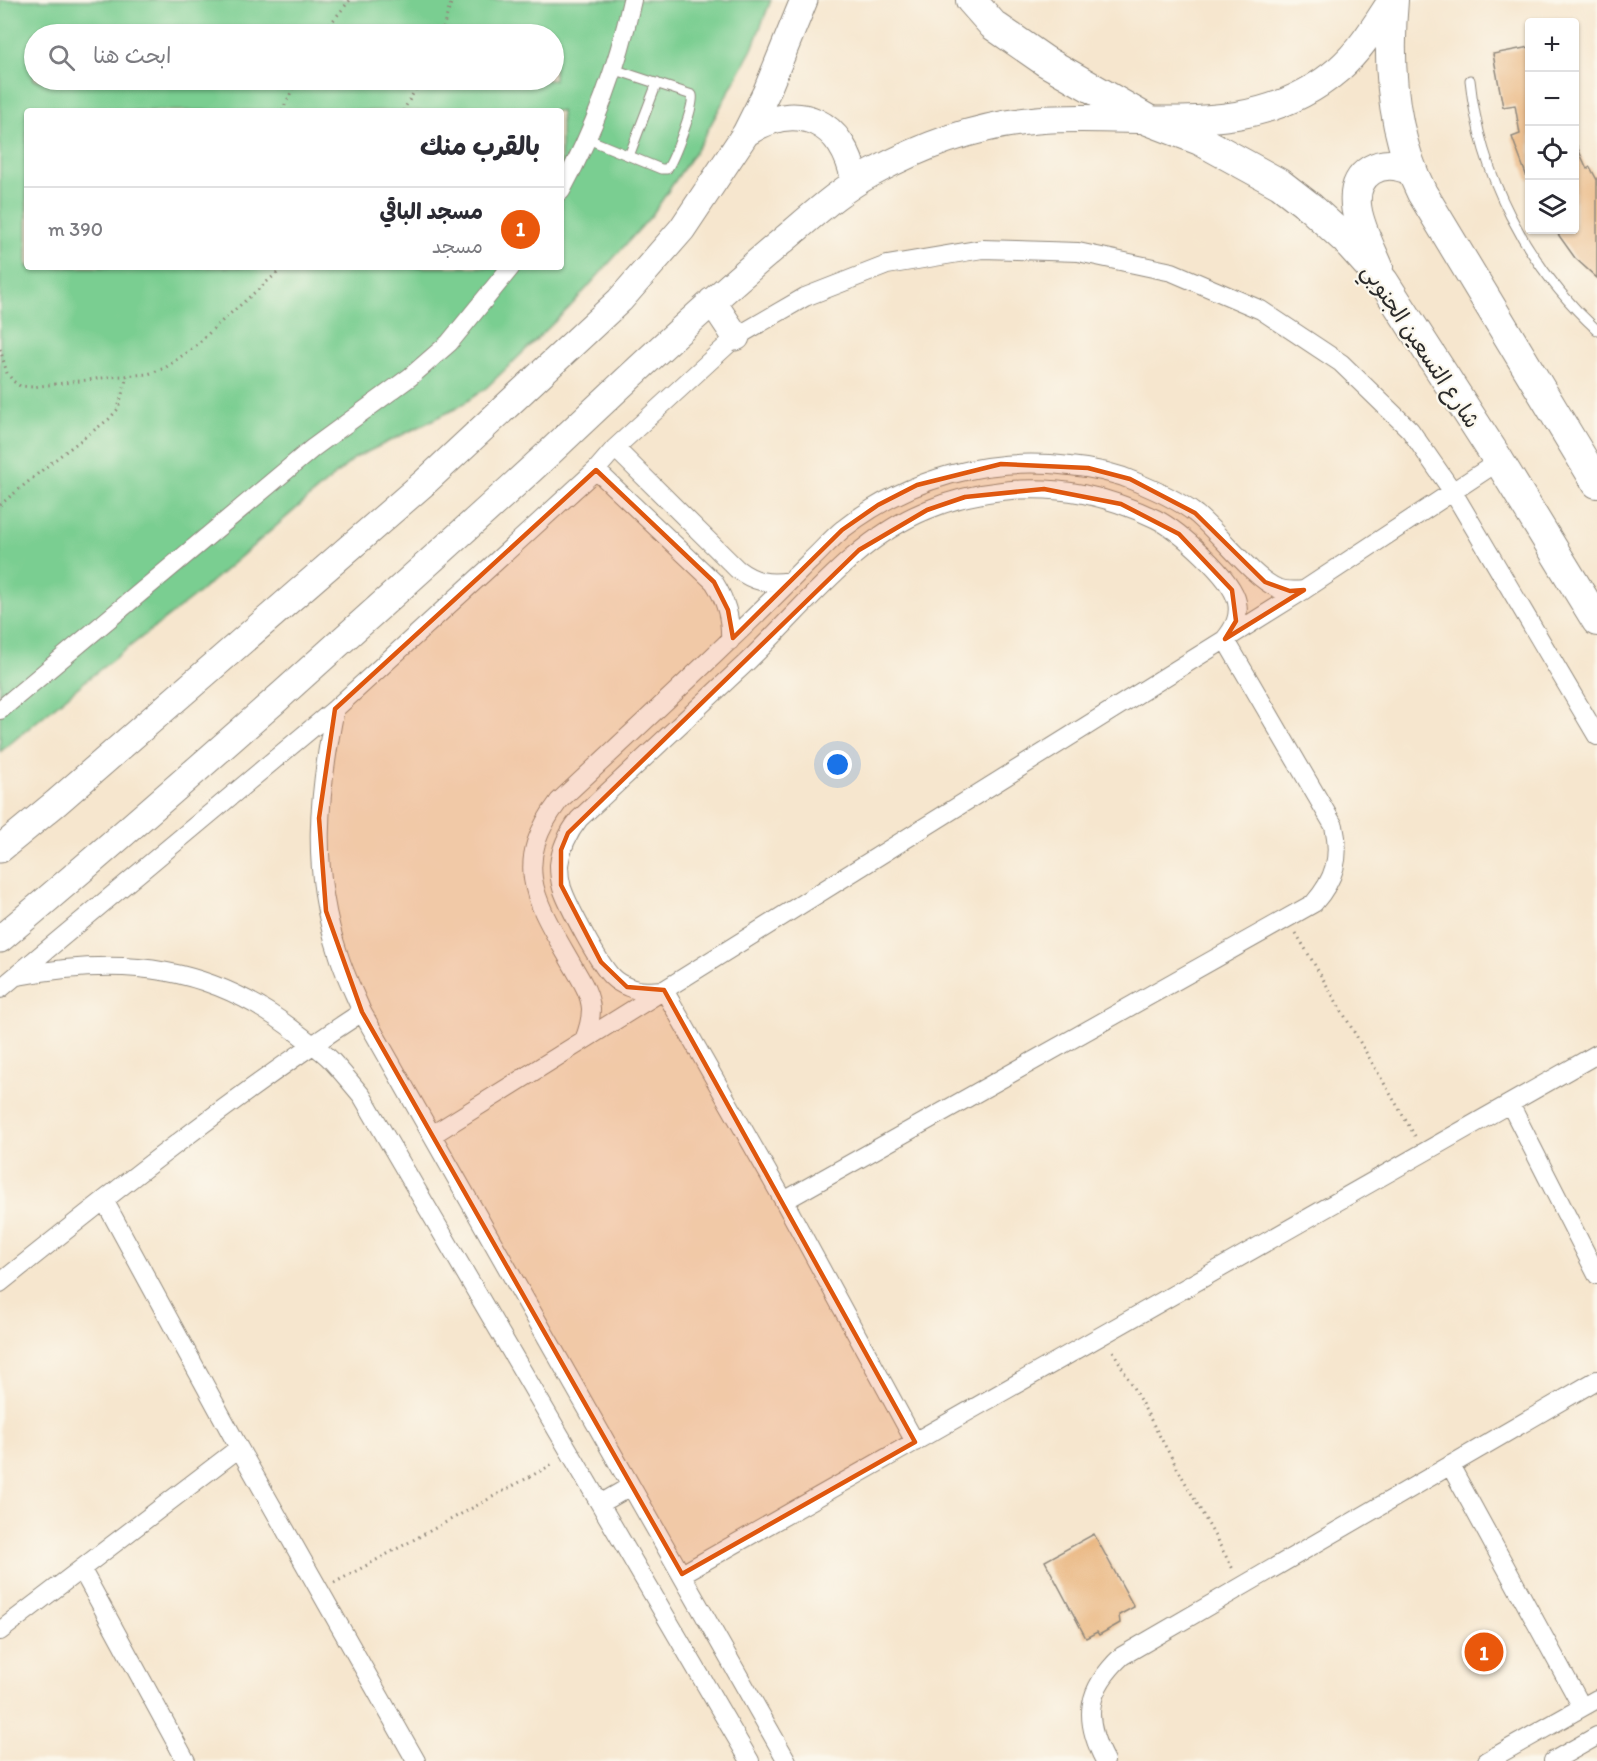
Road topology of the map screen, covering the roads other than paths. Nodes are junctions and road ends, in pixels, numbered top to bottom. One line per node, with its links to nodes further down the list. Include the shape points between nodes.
1 (632, 0): 5 (street)
2 (804, 0): 9 (street)
3 (971, 0): 8 (main road, شارع التسعين الجنوبي, via 993,24 1045,61)
4 (1393, 0): 8 (street, via 1342,67 1315,88 1285,103 1219,119); 12 (main road, via 1391,79)
5 (613, 69): 7 (lane); 10 (street)
6 (1470, 80): 18 (lane, via 1481,142 1506,208 1550,278)
7 (657, 83): 11 (lane); 11 (lane, via 693,96 669,167 661,169)
8 (1148, 120): 13 (street, via 1037,120 988,128 924,147); 16 (main road, شارع التسعين الجنوبي, via 1200,140 1280,184 1346,240)
9 (746, 134): 13 (street, via 765,122 785,117 812,120 843,145); 34 (street, via 682,230 586,333 424,483)
10 (588, 139): 11 (lane); 14 (street)
11 (629, 156)
12 (1411, 170): 16 (main road, via 1391,164 1372,169 1355,192 1357,212); 21 (main road)
13 (855, 182): 17 (street)
14 (564, 185)
15 (509, 270): 32 (street, via 449,343 410,377 313,448)
16 (1383, 281): 22 (main road, شارع التسعين الجنوبي)
17 (712, 301): 19 (street); 35 (street, via 460,536 97,859)
18 (1597, 330)
19 (736, 337): 20 (street); 25 (street, via 805,297 887,265 982,249 1078,252 1172,272 1261,310 1341,363 1410,430)
20 (615, 448): 23 (street); 26 (street, via 748,578 761,583)
21 (1587, 450): 24 (main road)
22 (1499, 461): 25 (street); 28 (main road, شارع التسعين الجنوبي)
23 (596, 470): 30 (street, via 714,582 728,610); 31 (street)
24 (1597, 483)
25 (1453, 492): 27 (street); 33 (street)
26 (790, 581): 27 (street, via 842,530 917,485 958,471 1001,464 1045,463 1088,468 1130,479 1171,497 1217,532 1265,582 1290,591); 30 (street)
27 (1304, 590): 29 (street)
28 (1597, 621)
29 (1225, 639): 38 (street); 38 (street, via 1236,621 1232,590 1179,534 1121,504 1044,489 1004,490 936,506 892,528 860,550 568,833 561,850 561,885 601,962 612,977 627,987); 46 (street, via 1334,826 1337,859 1325,890 1314,903)
30 (730, 641): 40 (street, via 560,801 535,842 535,891 543,913 587,991 591,1007)
31 (334, 709): 36 (street); 39 (street, via 321,795 320,865 326,911)
32 (0, 710)
33 (1597, 736)
34 (0, 849)
35 (0, 939)
36 (16, 976): 37 (street); 41 (street, via 100,965 182,975 222,987 259,1005)
37 (0, 989)
38 (664, 990): 40 (street); 46 (street)
39 (362, 1012): 41 (street); 44 (street)
40 (584, 1040): 44 (street)
41 (312, 1044): 45 (street); 54 (street, via 362,1096)
42 (1597, 1054): 43 (street)
43 (1510, 1104): 47 (street); 50 (street)
44 (432, 1135): 53 (street)
45 (104, 1200): 48 (street); 51 (street)
46 (784, 1201): 50 (street)
47 (1597, 1275)
48 (0, 1283)
49 (1597, 1380): 52 (street)
50 (915, 1442): 56 (street)
51 (239, 1448): 55 (street); 61 (street)
52 (1450, 1465): 58 (street); 64 (street, via 1122,1656 1097,1685 1091,1704 1094,1742)
53 (631, 1486): 54 (street); 56 (street)
54 (600, 1504): 62 (street)
55 (82, 1570): 57 (street); 60 (street)
56 (682, 1574): 63 (street)
57 (0, 1632)
58 (1590, 1703): 65 (street)
59 (1597, 1736): 66 (street)
60 (186, 1761)
61 (416, 1761)
62 (750, 1761)
63 (787, 1761)
64 (1105, 1761)
65 (1487, 1761)
66 (1553, 1761)

